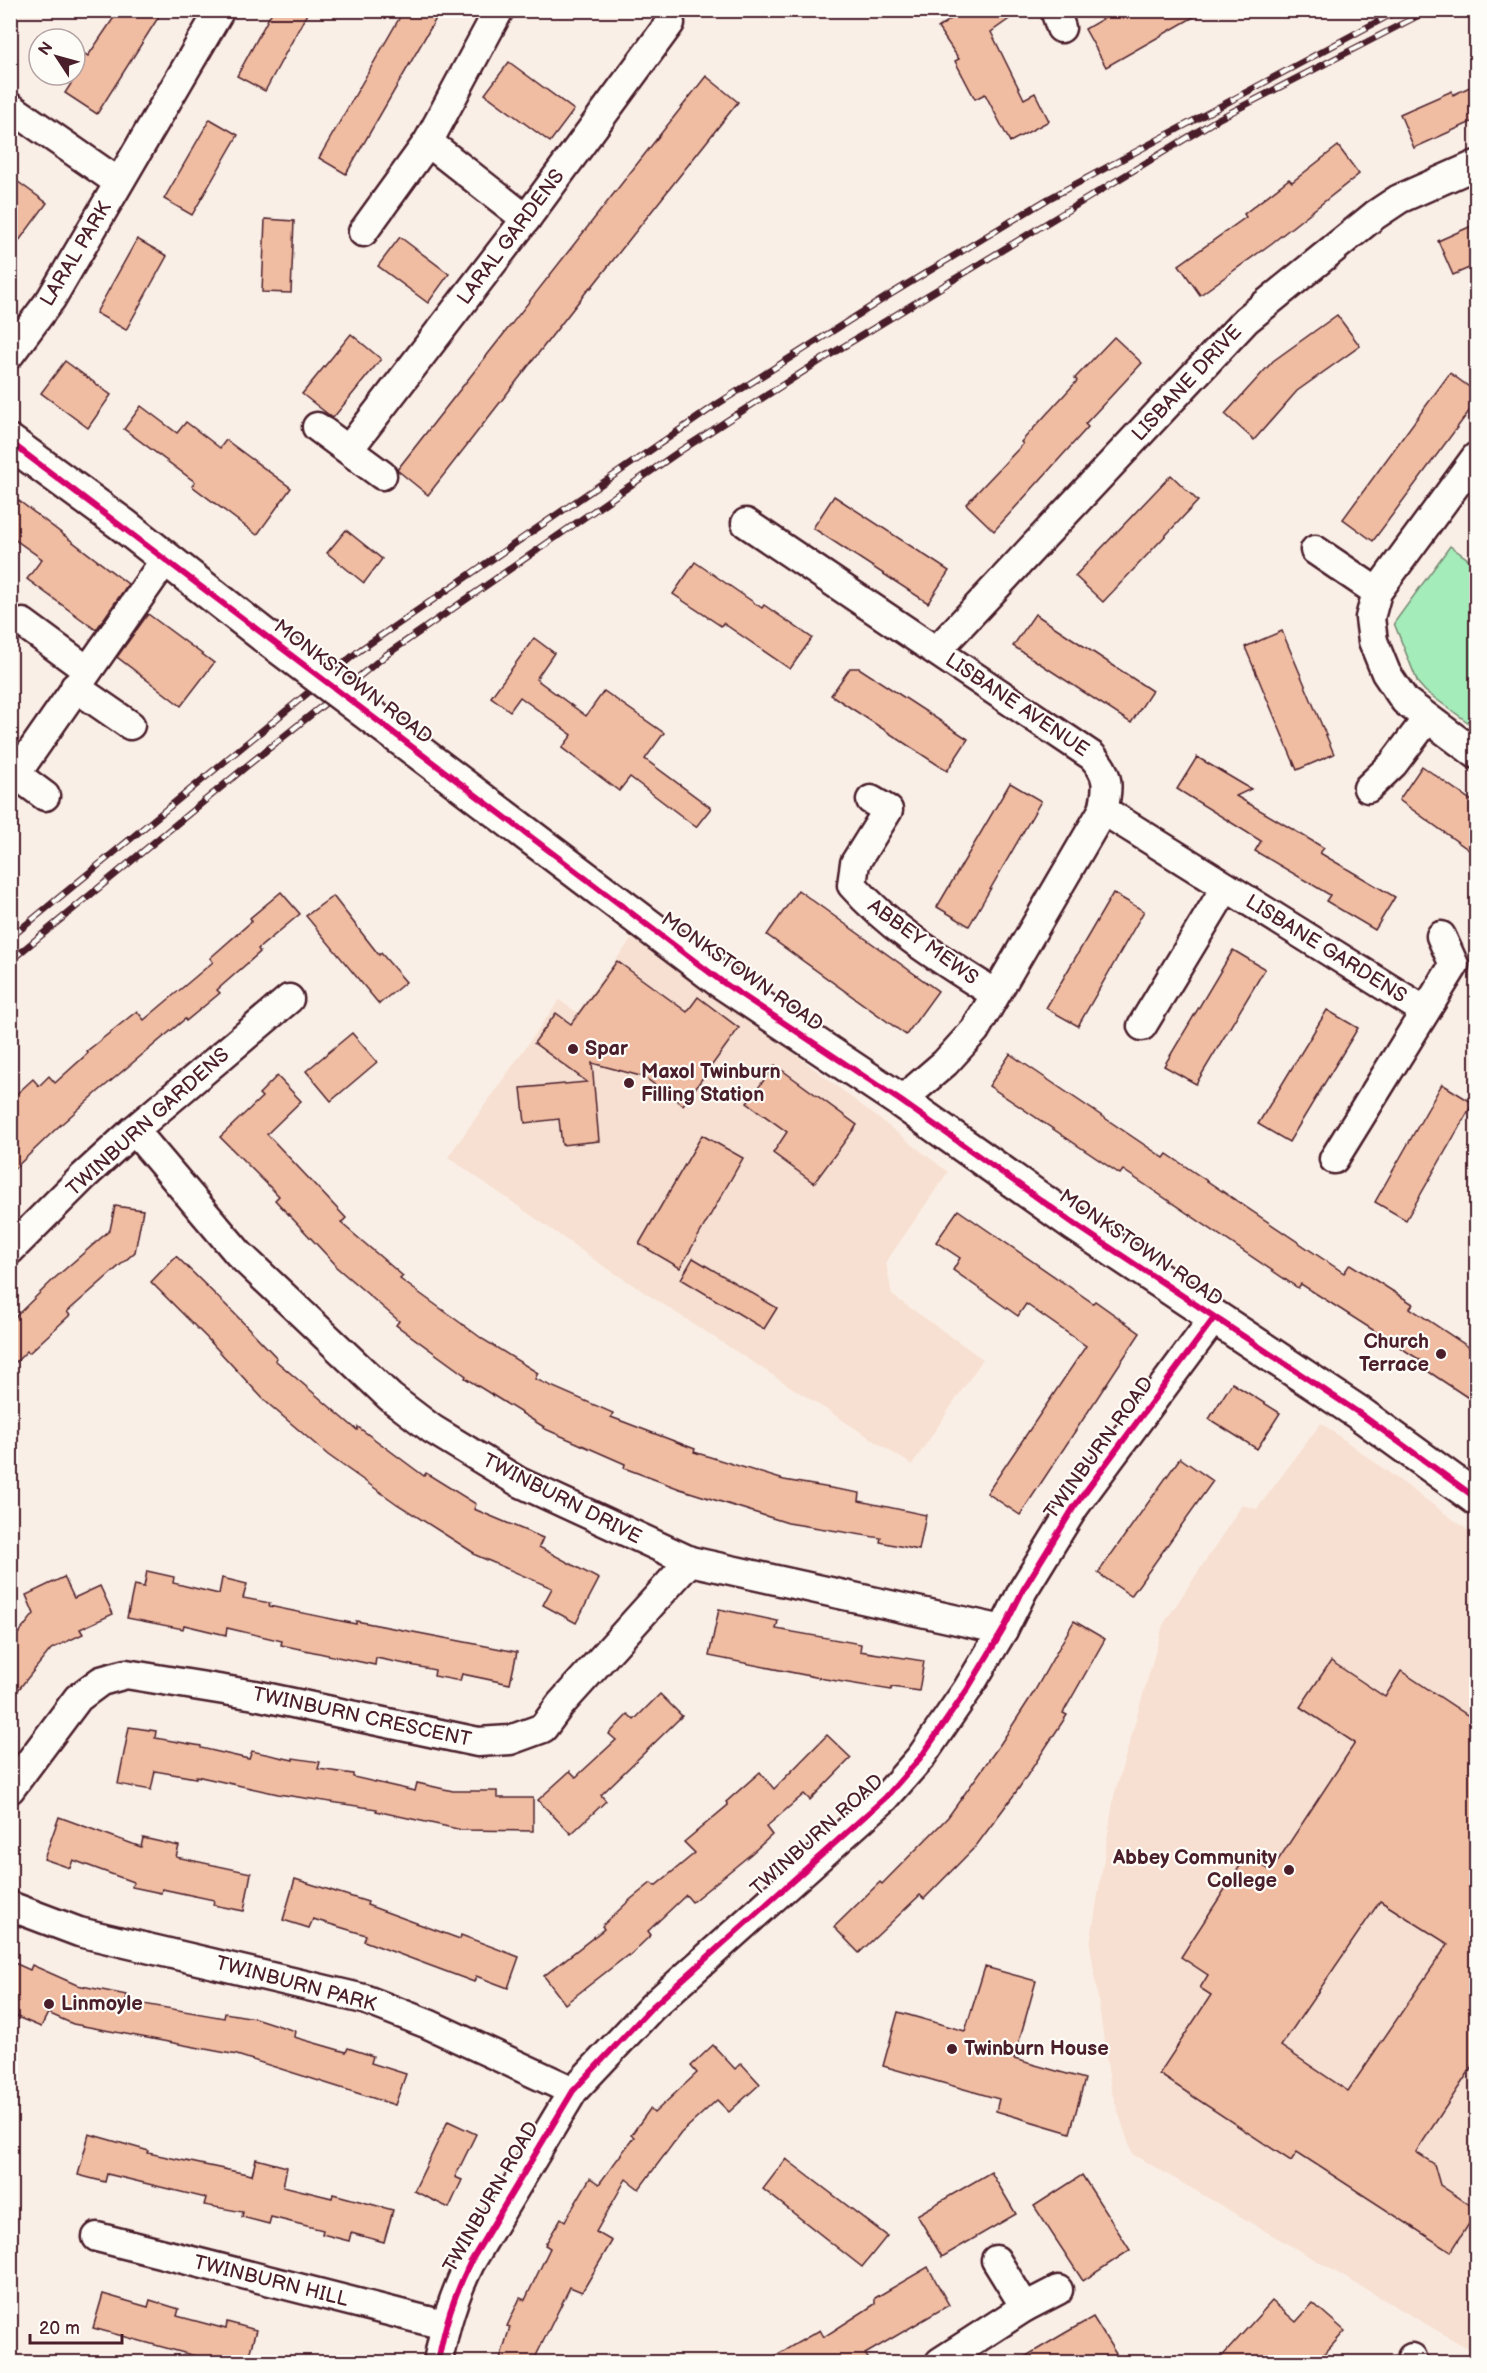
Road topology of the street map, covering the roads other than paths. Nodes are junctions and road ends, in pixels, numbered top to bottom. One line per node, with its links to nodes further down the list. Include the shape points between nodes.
1 (220, 10): 7 (street, LARAL PARK)
2 (499, 10): 5 (street)
3 (670, 23): 8 (street, LARAL GARDENS)
4 (10, 107): 7 (street, LARAL PARK)
5 (428, 142): 8 (street); 9 (street)
6 (1476, 165): 21 (street, LISBANE DRIVE, via 1375,215 1246,320)
7 (118, 182): 10 (street, LARAL PARK, via 51,299)
8 (526, 219): 13 (street, LARAL GARDENS)
9 (363, 232)
10 (10, 354)
11 (317, 427): 13 (street)
12 (10, 442): 18 (street, MONKSTOWN ROAD)
13 (350, 449): 15 (street)
14 (1476, 457): 19 (street)
15 (382, 475)
16 (746, 523): 21 (street, LISBANE AVENUE)
17 (1315, 550): 19 (street)
18 (165, 560): 22 (street); 37 (street, MONKSTOWN ROAD, bridge, via 721,981)
19 (1377, 592): 23 (street, via 1370,618 1373,641 1386,673 1405,701)
20 (23, 622): 22 (street)
21 (937, 650): 30 (street, LISBANE AVENUE, via 1092,756 1104,769 1107,783)
22 (81, 678): 24 (street); 26 (street)
23 (1427, 719): 25 (street); 27 (street, via 1393,764)
24 (130, 725)
25 (1476, 754)
26 (13, 772): 28 (street)
27 (1368, 788)
28 (45, 796)
29 (871, 800): 33 (street, ABBEY MEWS, via 888,810 855,863 852,885 872,908)
30 (1103, 810): 31 (street, LISBANE GARDENS); 33 (street, LISBANE AVENUE)
31 (1226, 887): 35 (street, LISBANE GARDENS); 36 (street, LISBANE GARDENS)
32 (1441, 936): 35 (street, LISBANE GARDENS, via 1454,965)
33 (995, 993): 37 (street, LISBANE AVENUE, via 975,1030 945,1063)
34 (289, 999): 38 (street, TWINBURN GARDENS)
35 (1425, 1011): 39 (street, LISBANE GARDENS)
36 (1142, 1026)
37 (901, 1101): 41 (street, MONKSTOWN ROAD)
38 (134, 1130): 40 (street, TWINBURN GARDENS); 43 (street, TWINBURN DRIVE, via 239,1254 390,1397 432,1429 519,1482)
39 (1334, 1159)
40 (10, 1250)
41 (1214, 1318): 42 (street, MONKSTOWN ROAD, via 1359,1413); 44 (street, TWINBURN ROAD, via 1074,1507)
42 (1476, 1498)
43 (690, 1562): 44 (street, TWINBURN DRIVE); 45 (street, TWINBURN CRESCENT, via 543,1728 510,1740 478,1742 255,1695 126,1674 101,1681 78,1698)
44 (1003, 1630): 47 (street, TWINBURN ROAD, via 921,1757 885,1798 652,2007)
45 (10, 1789)
46 (10, 1905): 47 (street, TWINBURN PARK, via 79,1932 364,1999)
47 (573, 2091): 52 (street, TWINBURN ROAD, via 470,2263)
48 (97, 2237): 52 (street, TWINBURN HILL)
49 (996, 2260): 51 (street)
50 (1058, 2290): 51 (street)
51 (1025, 2307): 54 (street)
52 (444, 2325): 53 (street, TWINBURN ROAD)
53 (438, 2362)
54 (940, 2362)

